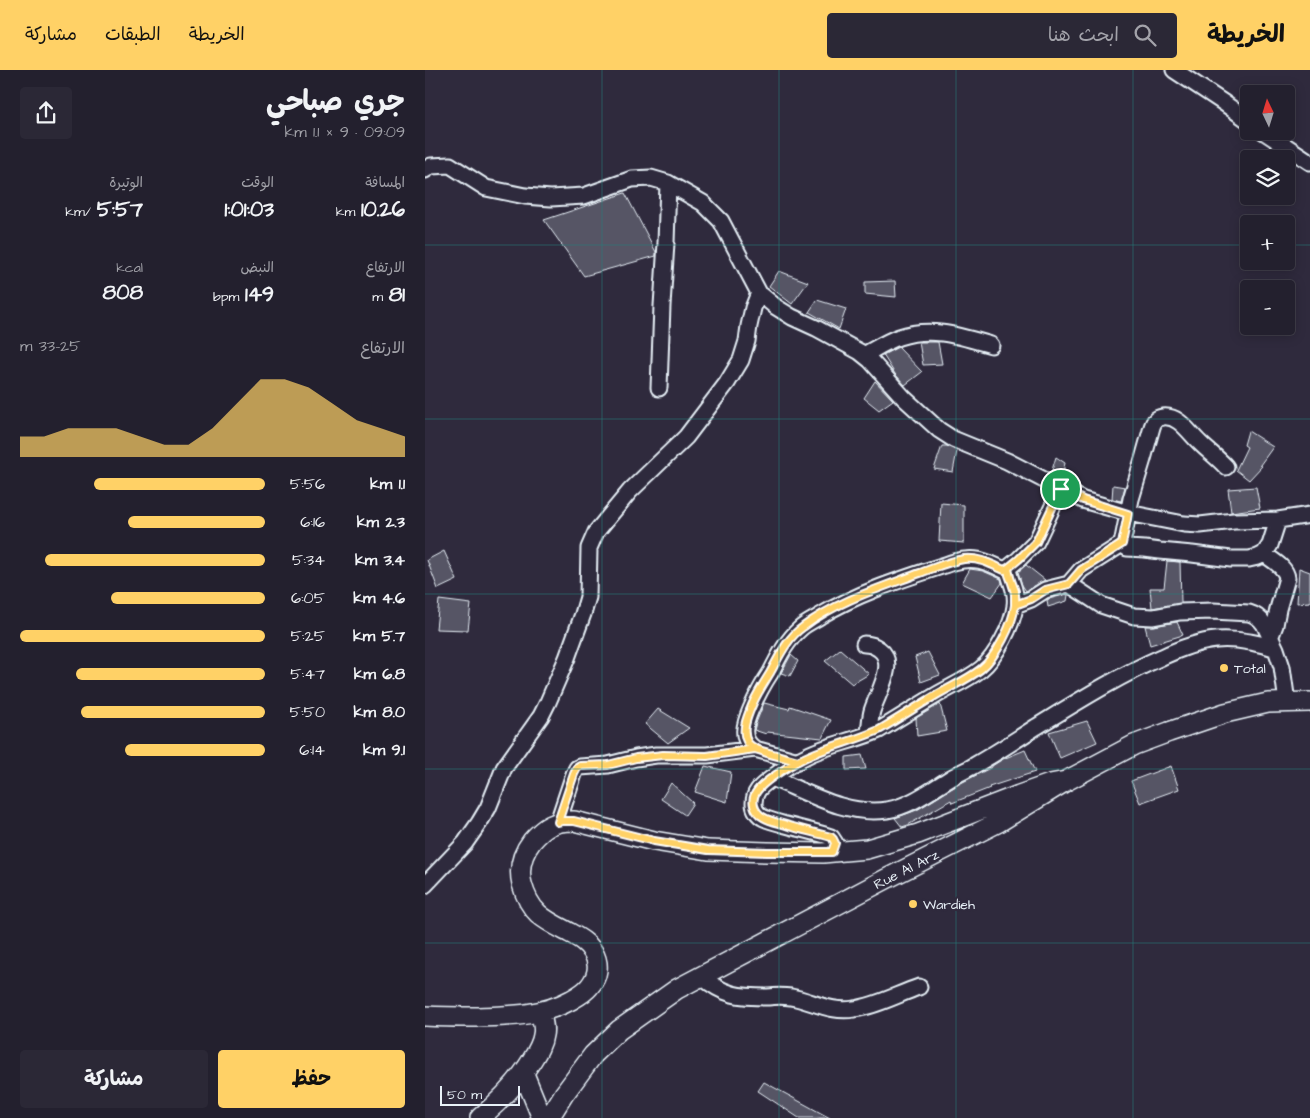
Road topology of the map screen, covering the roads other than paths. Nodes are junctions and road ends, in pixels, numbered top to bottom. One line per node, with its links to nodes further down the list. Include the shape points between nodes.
1 (1175, 70): 2 (street)
2 (1240, 115)
3 (1277, 140): 4 (street)
4 (1310, 162)
5 (425, 170): 6 (street, via 431,166 450,165 486,188 551,198 584,196 632,179 651,178)
6 (668, 183): 7 (street, via 703,203 721,221); 10 (street)
7 (759, 293): 9 (street, via 792,317); 32 (street, via 741,360 727,383 687,437 630,491 595,532 589,548 588,597 548,702 504,768 479,824)
8 (991, 345): 9 (street, via 935,331 898,337)
9 (864, 355): 12 (street, via 939,430)
10 (659, 388)
11 (1226, 467): 13 (street, via 1179,422 1169,417 1157,418 1151,426)
12 (1061, 489): 13 (street, via 1083,500); 18 (street, via 1036,542)
13 (1128, 514): 15 (street, via 1200,525); 16 (street)
14 (1310, 515): 15 (street)
15 (1277, 520): 17 (street)
16 (1122, 544): 17 (street, via 1127,548 1231,559 1249,559); 19 (street, via 1081,570)
17 (1264, 554): 22 (street, via 1287,574)
18 (1008, 568): 20 (street, via 1015,591); 26 (street, via 1004,570 973,558 963,559 854,598 802,627 790,639 757,693 745,728 745,737)
19 (1069, 584): 20 (street, via 1045,590); 22 (street, via 1101,605 1134,616 1213,611 1249,613 1264,624)
20 (1015, 605): 25 (street, via 1009,628 983,668)
21 (864, 644): 25 (street, via 882,651 887,664 872,712)
22 (1273, 644): 23 (street, via 1282,667); 28 (street, via 1225,640 1181,649 1129,672 974,766 899,807 853,810)
23 (1287, 702): 24 (main road, Rue Al Arz); 29 (main road, Rue Al Arz, via 1225,713 1169,732 1134,745)
24 (1310, 702)
25 (869, 734): 27 (street)
26 (755, 749): 27 (street); 30 (street, via 707,756 663,755 608,765 580,766 574,774)
27 (798, 761): 28 (street)
28 (772, 778): 31 (street, via 757,791 755,809 764,818 831,837 835,843)
29 (1066, 781): 31 (main road, via 1019,795 918,834 867,849); 33 (main road, Rue Al Arz, via 999,822)
30 (558, 822): 31 (main road, via 574,821 654,841 708,850); 35 (main road, via 541,830 524,853 521,877 524,890 531,907 545,920 589,946 598,971 584,992)
31 (832, 852)
32 (425, 885)
33 (701, 976): 34 (street, via 730,994 789,997 835,1010 854,1010); 40 (main road, Rue Al Arz, via 619,1030 593,1055)
34 (919, 987)
35 (540, 1012): 36 (main road); 37 (main road, via 543,1039)
36 (425, 1016)
37 (524, 1074): 38 (main road); 39 (main road)
38 (480, 1118)
39 (542, 1118)
40 (549, 1118)

